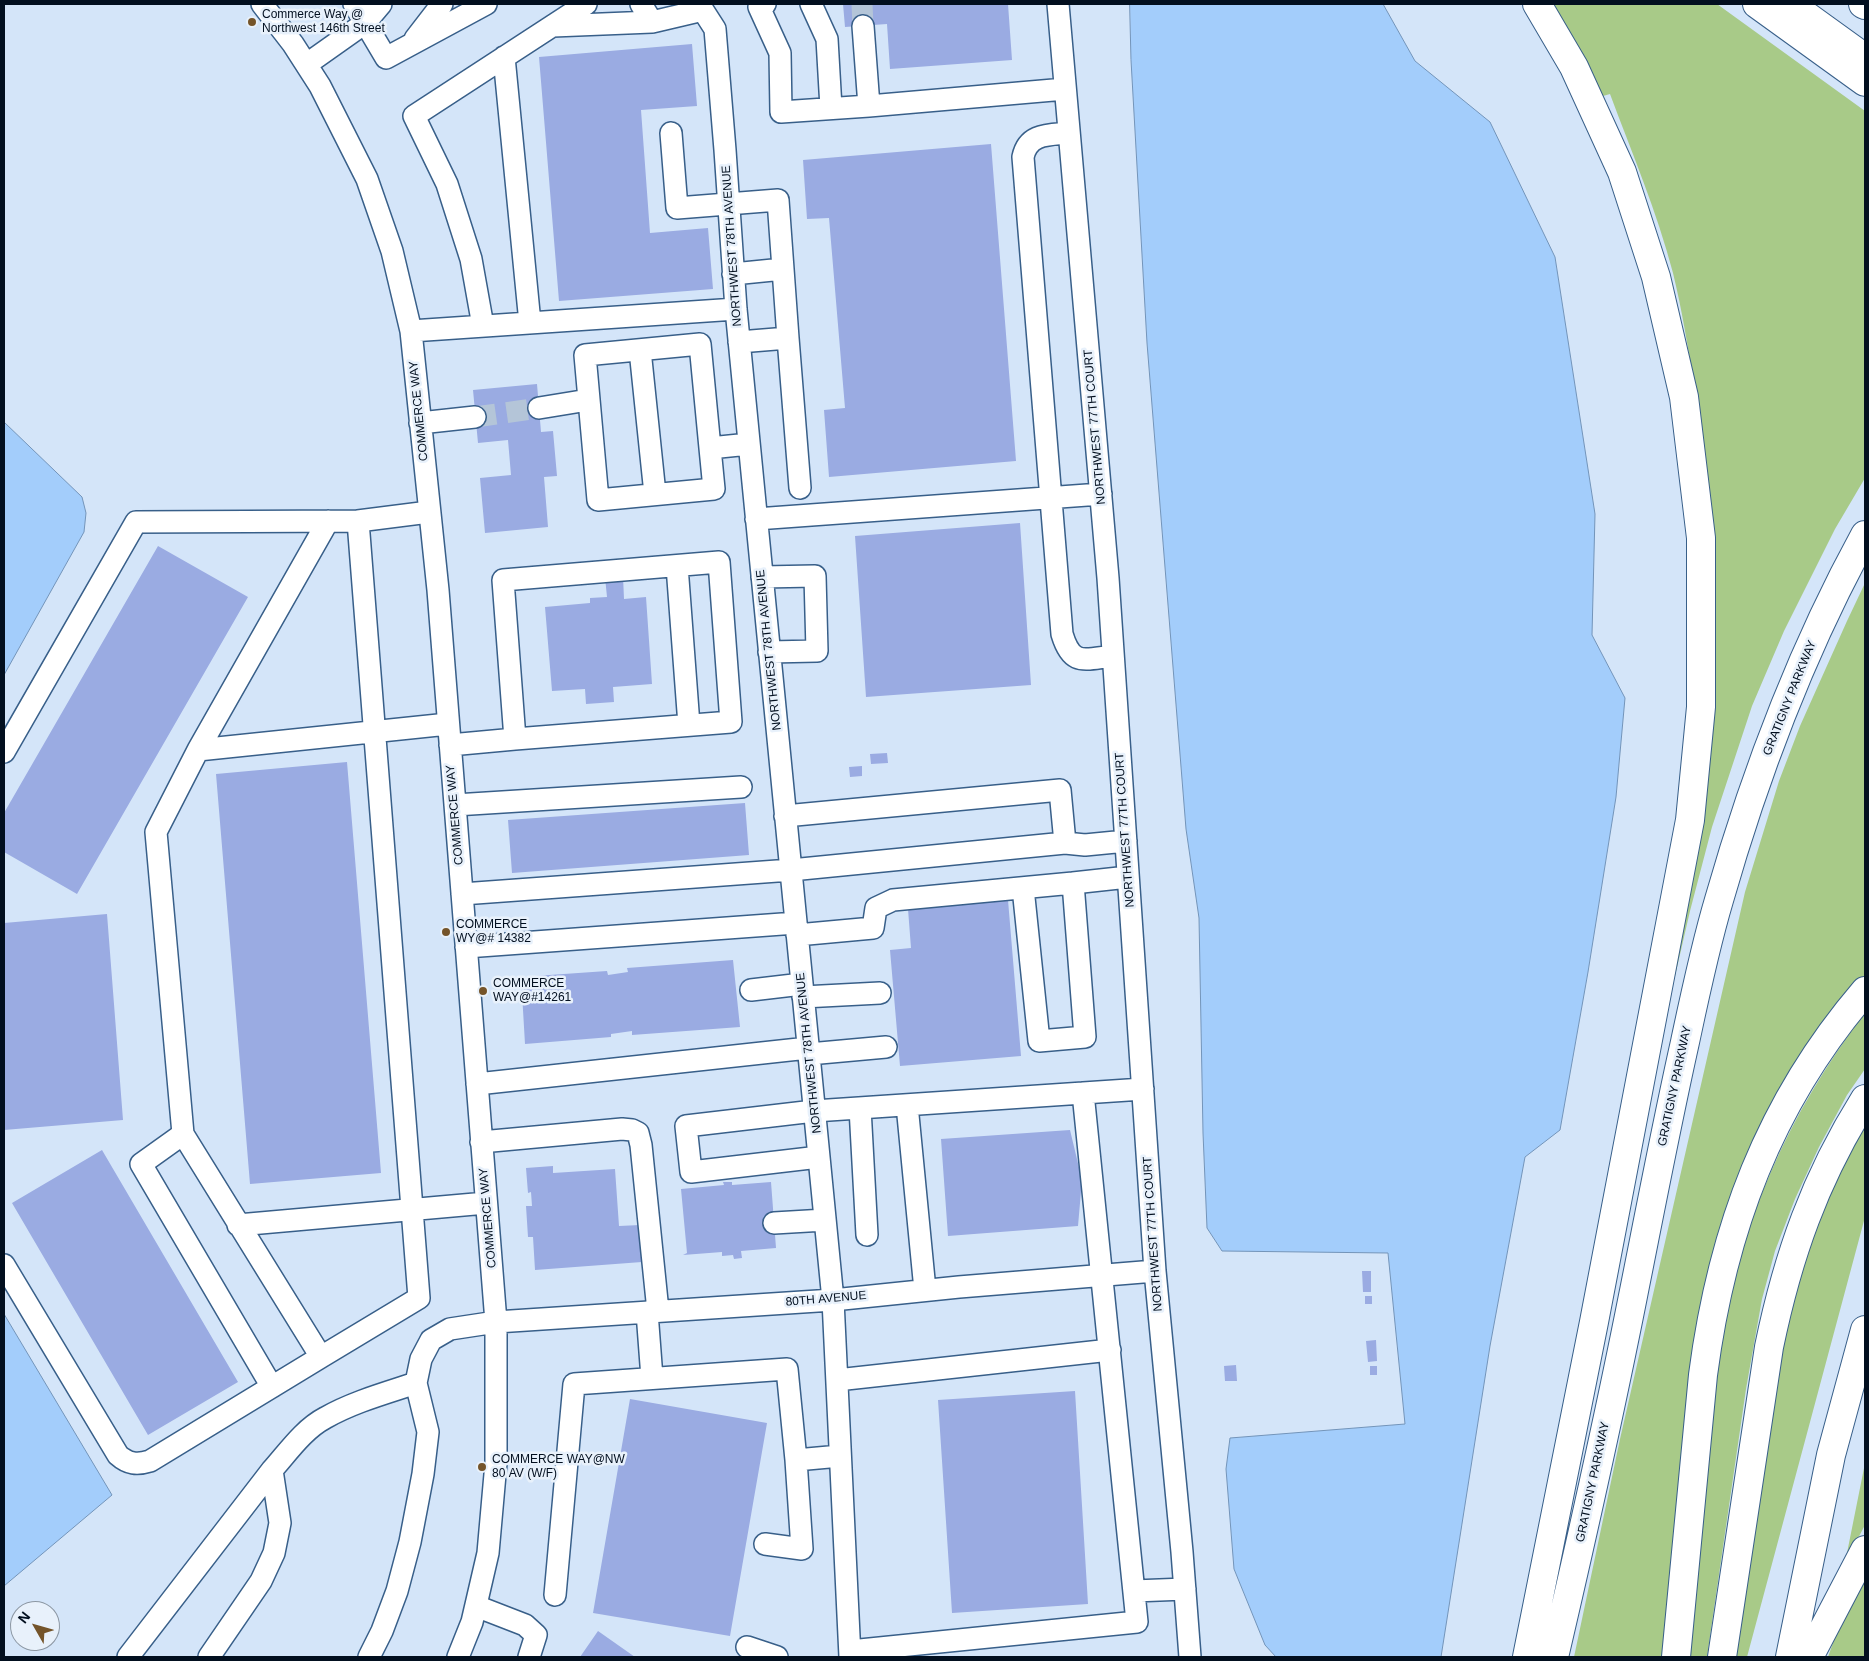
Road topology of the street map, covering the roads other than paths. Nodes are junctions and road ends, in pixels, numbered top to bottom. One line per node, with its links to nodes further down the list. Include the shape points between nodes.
1 (262, 4): 21 (street, COMMERCE WAY)
2 (354, 4): 15 (street)
3 (380, 4): 15 (street)
4 (442, 4): 18 (street)
5 (486, 4): 18 (street)
6 (586, 4): 16 (street)
7 (765, 4): 25 (street, via 759,7 780,53 781,112)
8 (811, 4): 25 (street, via 827,39)
9 (1058, 4): 23 (street, NORTHWEST 77TH COURT)
10 (1537, 4): 129 (highway, via 1574,67 1622,172 1656,277 1684,396 1700,538 1700,707 1690,820)
11 (1757, 4): 22 (highway)
12 (1790, 4): 20 (highway)
13 (701, 7): 14 (street); 28 (street, NORTHWEST 78TH AVENUE, via 715,30)
14 (646, 13): 16 (street)
15 (365, 23): 18 (street, via 386,58); 21 (street)
16 (553, 26): 19 (street)
17 (863, 26): 24 (street)
18 (410, 45)
19 (504, 58): 32 (street); 33 (street, via 414,116 447,184 471,259)
20 (1865, 58)
21 (307, 64): 34 (street, COMMERCE WAY, via 367,179 392,251)
22 (1865, 82)
23 (1065, 89): 24 (street); 27 (street, NORTHWEST 77TH COURT)
24 (869, 106): 25 (street)
25 (831, 108)
26 (671, 133): 28 (street, via 677,208)
27 (1069, 133): 46 (street, NORTHWEST 77TH COURT); 47 (street, via 1035,139 1025,148 1024,157)
28 (728, 204): 29 (street, via 778,200); 30 (street, NORTHWEST 78TH AVENUE)
29 (783, 268): 30 (street); 35 (street)
30 (733, 274): 31 (street, NORTHWEST 78TH AVENUE)
31 (736, 309): 32 (street); 36 (street, NORTHWEST 78TH AVENUE)
32 (530, 323): 33 (street)
33 (483, 326): 34 (street)
34 (411, 331): 41 (street, COMMERCE WAY)
35 (788, 338): 36 (street); 44 (street)
36 (739, 342): 42 (street, NORTHWEST 78TH AVENUE)
37 (640, 350): 38 (street, via 585,355); 43 (street, via 700,344); 45 (street)
38 (588, 400): 39 (street); 45 (street, via 598,500)
39 (538, 408)
40 (475, 417): 41 (street)
41 (420, 423): 48 (street, COMMERCE WAY)
42 (749, 444): 43 (street); 49 (street, NORTHWEST 78TH AVENUE)
43 (710, 448): 45 (street, via 714,489)
44 (800, 488)
45 (655, 494)
46 (1101, 494): 47 (street); 56 (street, NORTHWEST 77TH COURT)
47 (1050, 498): 49 (street); 56 (street, via 1062,634 1066,645 1074,657 1080,659)
48 (429, 512): 51 (street); 59 (street, COMMERCE WAY)
49 (756, 519): 54 (street, NORTHWEST 78TH AVENUE)
50 (328, 521): 51 (street); 61 (street); 62 (street, via 136,522)
51 (358, 521): 58 (street)
52 (1865, 535): 130 (highway, GRATIGNY PARKWAY, via 1790,693 1718,901 1670,1107 1620,1360)
53 (677, 566): 57 (street); 57 (street, via 719,562 731,722); 60 (street, via 503,580)
54 (762, 577): 55 (street, NORTHWEST 78TH AVENUE); 55 (street, via 815,576 817,651)
55 (769, 652): 65 (street, NORTHWEST 78TH AVENUE)
56 (1113, 656): 66 (street, NORTHWEST 77TH COURT)
57 (689, 725): 60 (street)
58 (373, 732): 59 (street); 61 (street); 92 (street)
59 (449, 735): 60 (street); 64 (street, COMMERCE WAY)
60 (515, 739)
61 (198, 750): 88 (street, via 156,832)
62 (4, 752)
63 (741, 786): 64 (street)
64 (454, 805): 72 (street, COMMERCE WAY)
65 (785, 816): 67 (street, via 1060,790); 68 (street, NORTHWEST 78TH AVENUE)
66 (1126, 841): 67 (street, via 1085,845); 69 (street, NORTHWEST 77TH COURT)
67 (1065, 843): 68 (street)
68 (791, 870): 72 (street); 73 (street, NORTHWEST 78TH AVENUE)
69 (1128, 877): 70 (street); 82 (street, NORTHWEST 77TH COURT)
70 (1073, 883): 71 (street); 71 (street, via 1085,1037 1039,1041)
71 (1023, 888): 73 (street, via 893,900 876,908 873,928)
72 (462, 894): 74 (street, COMMERCE WAY)
73 (796, 929): 74 (street); 76 (street, NORTHWEST 78TH AVENUE)
74 (466, 947): 81 (street, COMMERCE WAY)
75 (751, 990): 76 (street)
76 (803, 991): 78 (street); 80 (street, NORTHWEST 78TH AVENUE)
77 (1865, 991): 131 (highway, via 1824,1045 1776,1125 1741,1204 1727,1249 1703,1375)
78 (880, 993)
79 (886, 1047): 80 (street)
80 (808, 1051): 81 (street); 87 (street, NORTHWEST 78TH AVENUE)
81 (477, 1084): 89 (street, COMMERCE WAY)
82 (1142, 1089): 83 (street); 98 (street, NORTHWEST 77TH COURT)
83 (1083, 1093): 85 (street); 99 (street)
84 (1865, 1099): 132 (highway, via 1836,1148 1807,1212 1778,1305)
85 (907, 1105): 86 (street); 100 (street)
86 (860, 1108): 87 (street); 96 (street)
87 (814, 1111): 90 (street, NORTHWEST 78TH AVENUE); 90 (street, via 686,1126 691,1172)
88 (183, 1134): 95 (street); 110 (street, via 141,1164)
89 (481, 1142): 91 (street, COMMERCE WAY); 102 (street, via 622,1129 638,1134)
90 (819, 1156): 93 (street, NORTHWEST 78TH AVENUE)
91 (486, 1203): 92 (street); 103 (street, COMMERCE WAY)
92 (412, 1209): 95 (street); 106 (street, via 419,1298)
93 (825, 1220): 94 (street); 101 (street, NORTHWEST 78TH AVENUE)
94 (774, 1223)
95 (238, 1225): 106 (street)
96 (867, 1235)
97 (4, 1265): 110 (street, via 118,1455 125,1461 142,1464 150,1461)
98 (1155, 1271): 99 (street, 80TH AVENUE); 116 (street, NORTHWEST 77TH COURT)
99 (1102, 1275): 100 (street, 80TH AVENUE); 105 (street)
100 (925, 1290): 101 (street, 80TH AVENUE)
101 (833, 1300): 102 (street, 80TH AVENUE); 108 (street, NORTHWEST 78TH AVENUE)
102 (652, 1312): 103 (street, 80TH AVENUE); 107 (street)
103 (496, 1322): 109 (street, 80TH AVENUE, via 450,1329 431,1340 421,1359); 119 (street, COMMERCE WAY, via 496,1463 488,1553)
104 (1865, 1330): 133 (highway, via 1830,1455)
105 (1110, 1350): 108 (street); 117 (street)
106 (320, 1357): 110 (street)
107 (652, 1378): 112 (street, via 786,1369); 118 (street, via 574,1384)
108 (837, 1380): 111 (street, NORTHWEST 78TH AVENUE)
109 (416, 1383): 113 (street, via 364,1400 324,1418 297,1441); 124 (street, via 428,1432 423,1474 397,1591 382,1632)
110 (272, 1387)
111 (840, 1456): 112 (street); 121 (street, NORTHWEST 78TH AVENUE)
112 (796, 1460): 114 (street, via 802,1549)
113 (272, 1470): 122 (street); 123 (street, via 280,1524 274,1554 261,1581)
114 (765, 1544)
115 (1865, 1550): 134 (highway)
116 (1184, 1589): 117 (street); 128 (street, NORTHWEST 77TH COURT)
117 (1134, 1591): 121 (street, via 1137,1622)
118 (556, 1595)
119 (476, 1606): 125 (street, COMMERCE WAY); 126 (street, via 525,1625 536,1634)
120 (747, 1647): 127 (street)
121 (850, 1654)
122 (128, 1657)
123 (209, 1657)
124 (368, 1657)
125 (458, 1657)
126 (529, 1657)
127 (777, 1657)
128 (1190, 1657)
129 (1527, 1657)
130 (1554, 1657)
131 (1676, 1657)
132 (1722, 1657)
133 (1790, 1657)
134 (1808, 1657)

